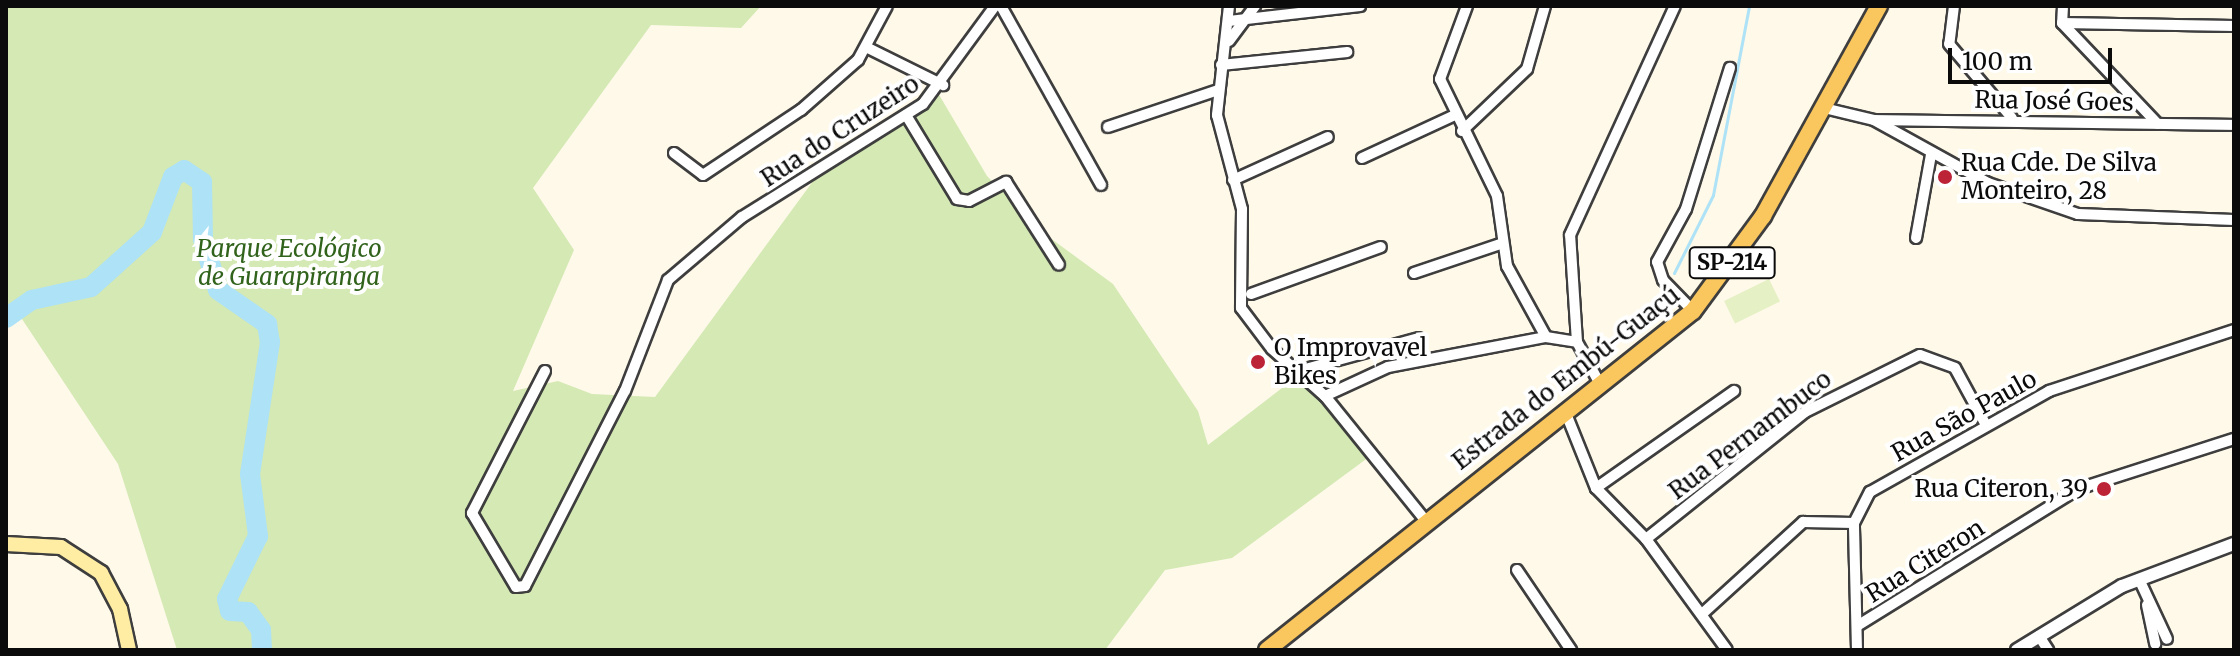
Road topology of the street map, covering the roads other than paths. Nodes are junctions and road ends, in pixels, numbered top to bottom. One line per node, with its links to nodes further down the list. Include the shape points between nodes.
1 (887, 6): 17 (street)
2 (998, 6): 21 (street, Rua do Cruzeiro); 37 (street)
3 (1229, 6): 12 (street)
4 (1255, 6): 13 (street)
5 (1360, 6): 13 (street)
6 (1467, 6): 25 (street, via 1440,75)
7 (1545, 6): 31 (street, via 1527,69)
8 (1675, 6): 49 (street, via 1570,235)
9 (1879, 6): 23 (main road, Estrada do Embú-Guaçú / SP-214)
10 (1954, 6): 26 (street, via 1949,44)
11 (2063, 6): 14 (street)
12 (1229, 21): 13 (street); 16 (street)
13 (1247, 22): 16 (street)
14 (2062, 23): 15 (street); 28 (street)
15 (2234, 26)
16 (1229, 41): 19 (street)
17 (868, 48): 21 (street); 33 (street, via 826,92 707,174)
18 (1347, 52): 19 (street)
19 (1221, 65): 22 (street)
20 (1730, 68): 45 (street, via 1686,209 1657,271)
21 (943, 85): 24 (street, Rua do Cruzeiro)
22 (1218, 90): 30 (street); 36 (street)
23 (1824, 108): 27 (street); 45 (main road, Estrada do Embú-Guaçú / SP-214, via 1763,216)
24 (906, 115): 42 (street, via 957,199 969,201 1006,182); 50 (street, Rua do Cruzeiro, via 718,235 668,280 625,391 525,586 516,587 472,513)
25 (1453, 116): 31 (street); 35 (street)
26 (2012, 118): 27 (street, Rua José Goes); 28 (street, Rua José Goes)
27 (1874, 120): 34 (street)
28 (2158, 124): 29 (street, Rua José Goes)
29 (2234, 125)
30 (1108, 127)
31 (1462, 131): 40 (street, via 1497,196)
32 (1328, 137): 36 (street)
33 (674, 153)
34 (1931, 155): 38 (street, via 2078,214); 39 (street)
35 (1362, 158)
36 (1233, 180): 44 (street, via 1244,232)
37 (1101, 185)
38 (2234, 220)
39 (1916, 238)
40 (1500, 244): 43 (street); 47 (street)
41 (1381, 247): 44 (street)
42 (1059, 265)
43 (1414, 273)
44 (1246, 297): 51 (street, via 1259,335)
45 (1693, 311): 52 (main road, Estrada do Embú-Guaçú / SP-214)
46 (2234, 330): 56 (street, Rua São Paulo, via 2049,391)
47 (1546, 337): 49 (street); 54 (street, via 1388,367)
48 (1419, 338): 51 (street)
49 (1577, 342): 52 (street)
50 (545, 371)
51 (1298, 371): 54 (street)
52 (1600, 384): 55 (main road, Estrada do Embú-Guaçú / SP-214)
53 (1734, 391): 58 (street)
54 (1325, 396): 59 (street)
55 (1565, 411): 58 (street); 59 (main road, Estrada do Embú-Guaçú / SP-214)
56 (1986, 425): 60 (street, Rua São Paulo, via 1870,492); 61 (street, Rua Pernambuco, via 1955,368 1920,355 1824,400)
57 (2234, 439): 68 (street, Rua Citeron, via 2078,489)
58 (1596, 488): 61 (street)
59 (1425, 520): 73 (main road, Estrada do Embú-Guaçú / SP-214)
60 (1854, 523): 67 (street, via 1803,522); 68 (street)
61 (1646, 539): 67 (street)
62 (6, 544): 72 (main road, via 61,547 101,573 120,609)
63 (2234, 544): 65 (street)
64 (1517, 570): 74 (street)
65 (2139, 579): 66 (street); 69 (street)
66 (2147, 605): 70 (street); 71 (street)
67 (1702, 614): 75 (street)
68 (1857, 626): 76 (street)
69 (2039, 636): 77 (street); 78 (street)
70 (2167, 639)
71 (2155, 644)
72 (129, 650)
73 (1267, 650)
74 (1571, 650)
75 (1727, 650)
76 (1857, 650)
77 (2017, 650)
78 (2048, 650)

